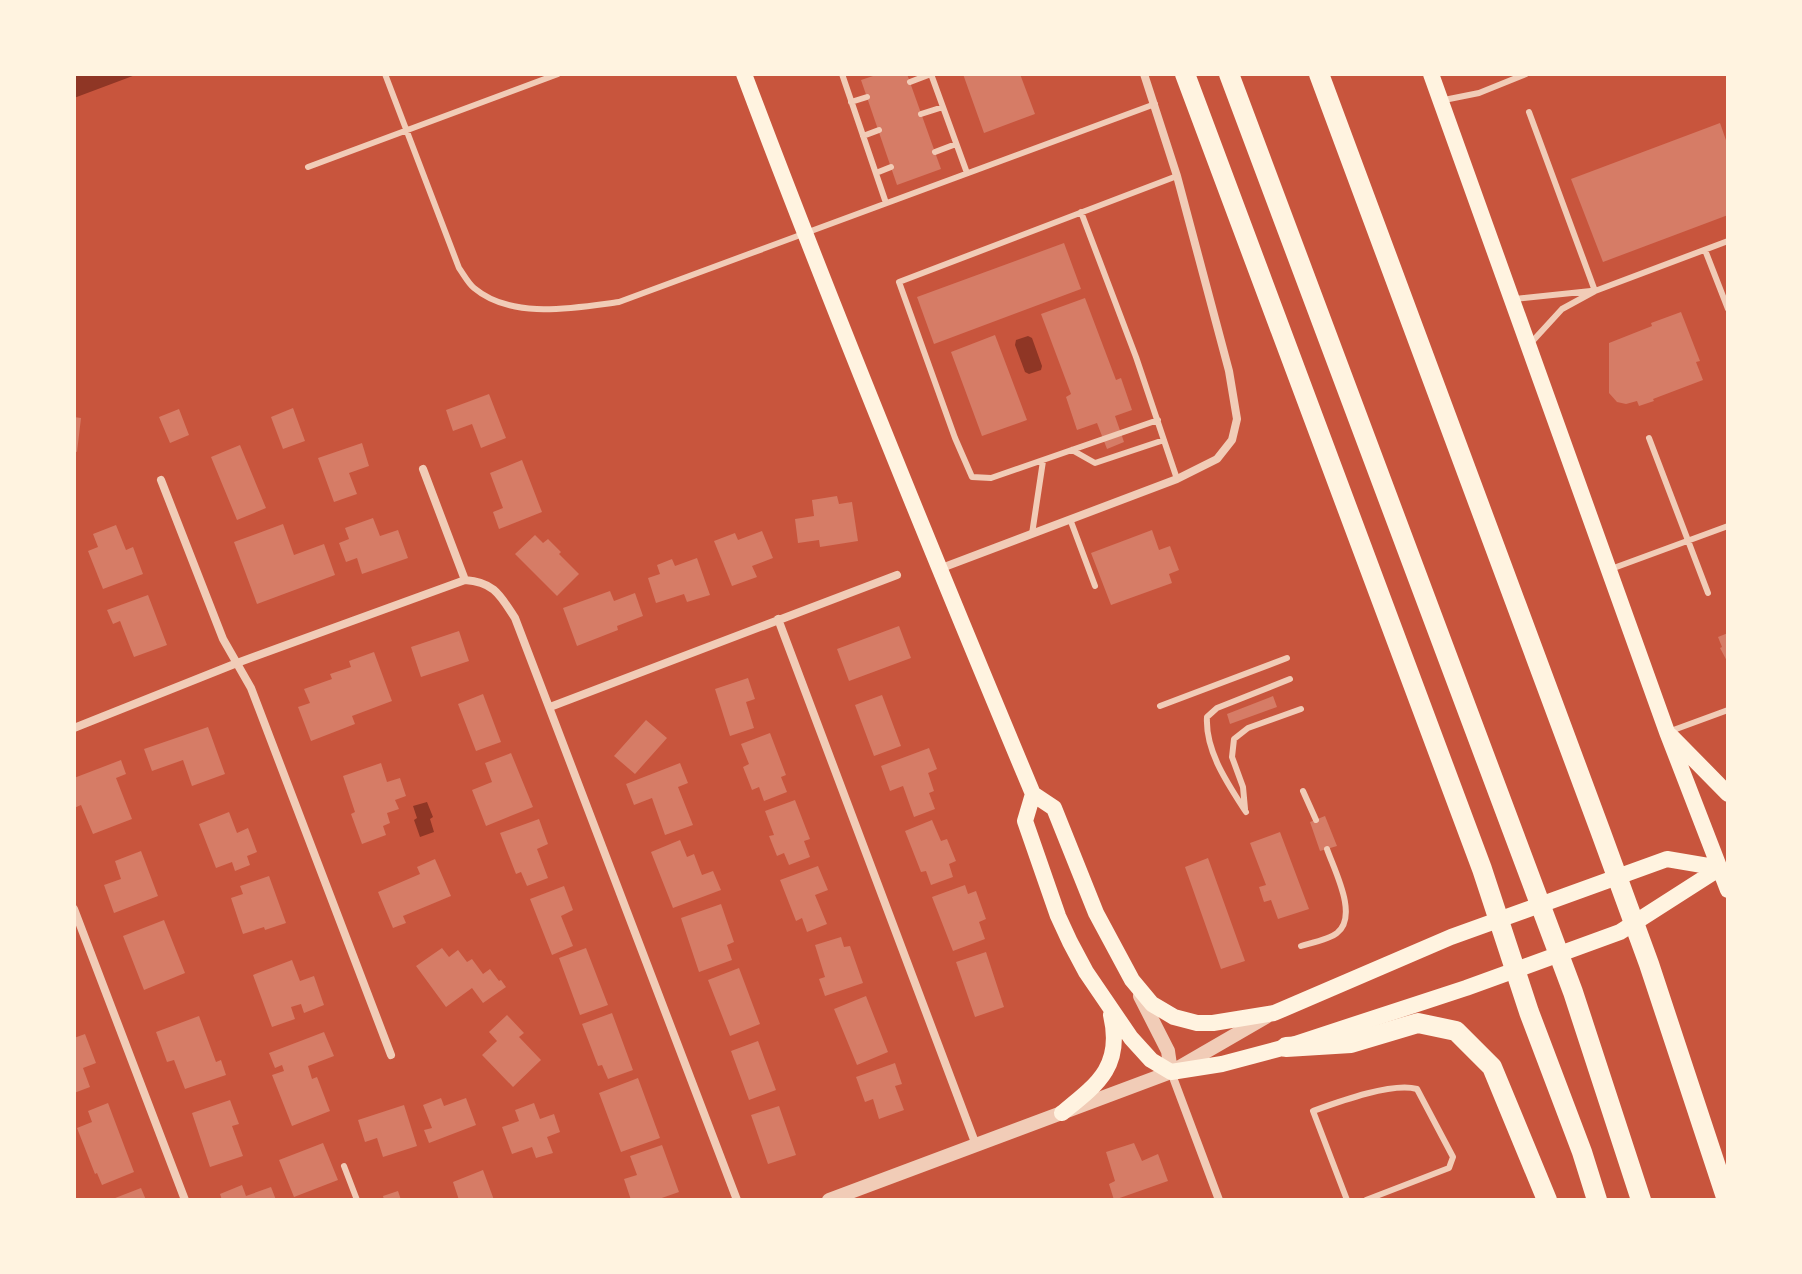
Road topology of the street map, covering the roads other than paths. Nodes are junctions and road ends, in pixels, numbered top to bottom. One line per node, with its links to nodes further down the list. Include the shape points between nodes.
1 (385, 74): 21 (lane)
2 (558, 74): 21 (lane)
3 (744, 74): 32 (main road)
4 (842, 74): 15 (lane)
5 (931, 74): 12 (lane); 17 (lane)
6 (1144, 74): 16 (street)
7 (1185, 74): 94 (highway, via 1482,869)
8 (1229, 74): 95 (highway, via 1573,992)
9 (1319, 74): 96 (highway, via 1649,964)
10 (1431, 74): 14 (main road)
11 (1526, 74): 14 (lane)
12 (910, 82)
13 (867, 97): 15 (lane)
14 (1441, 101): 36 (main road)
15 (851, 102): 22 (lane)
16 (1155, 104): 28 (lane); 29 (street)
17 (943, 107): 19 (lane); 23 (lane)
18 (1529, 112): 35 (lane)
19 (921, 114)
20 (879, 130): 22 (lane)
21 (407, 132): 25 (lane); 32 (lane, via 459,268 471,286 491,300 520,308 619,302)
22 (863, 136): 27 (lane)
23 (956, 144): 24 (lane); 28 (lane)
24 (935, 152)
25 (308, 167)
26 (891, 167): 27 (lane)
27 (876, 173): 30 (lane)
28 (967, 173): 30 (lane)
29 (1177, 176): 31 (lane); 45 (street, via 1237,419 1232,440 1217,459)
30 (886, 203): 32 (lane)
31 (1081, 212): 39 (lane); 43 (lane, via 899,282 972,477 991,478)
32 (804, 234): 51 (main road)
33 (1728, 241): 34 (lane)
34 (1705, 250): 35 (lane); 37 (lane)
35 (1595, 291): 36 (lane); 38 (lane, via 1562,309)
36 (1512, 299): 38 (main road)
37 (1728, 309)
38 (1529, 346): 52 (main road)
39 (1158, 420): 41 (lane); 42 (lane)
40 (1649, 438): 50 (lane)
41 (1164, 440): 42 (lane, via 1095,463); 45 (lane)
42 (1072, 450): 43 (lane)
43 (1043, 461): 49 (lane)
44 (423, 469): 54 (street)
45 (1177, 479): 47 (street)
46 (161, 480): 59 (street)
47 (1070, 519): 49 (street); 55 (lane)
48 (1728, 526): 50 (lane)
49 (1032, 534): 51 (street)
50 (1688, 541): 52 (lane); 56 (lane)
51 (939, 569): 68 (main road)
52 (1609, 570): 66 (main road)
53 (897, 575): 57 (street)
54 (465, 580): 59 (street); 62 (street, via 493,587 505,602)
55 (1095, 586)
56 (1708, 593)
57 (778, 619): 62 (street); 83 (street)
58 (1287, 658): 61 (lane)
59 (237, 663): 65 (street); 80 (street)
60 (1290, 679): 63 (lane, via 1217,708 1207,717 1206,731 1223,775 1246,812 1232,757 1234,739 1248,728)
61 (1160, 706)
62 (550, 707): 88 (street)
63 (1301, 709)
64 (1727, 712): 66 (lane)
65 (74, 728)
66 (1667, 732): 69 (main road); 72 (main road)
67 (1303, 791): 70 (lane)
68 (1033, 794): 76 (main road, via 1054,808 1096,913); 77 (main road, via 1025,821 1054,904 1077,957)
69 (1728, 794)
70 (1316, 820)
71 (1327, 849): 75 (lane, via 1347,906 1345,922 1337,933)
72 (1724, 866): 73 (main road); 78 (main road, via 1667,859 1451,937); 79 (main road, via 1620,932)
73 (1728, 890)
74 (74, 909): 86 (street)
75 (1301, 946)
76 (1132, 980): 78 (main road, via 1152,1004 1183,1021 1213,1023); 81 (street, via 1163,1039)
77 (1109, 1006): 81 (main road, via 1140,1049); 82 (main road, via 1115,1042 1110,1066)
78 (1274, 1013): 81 (street)
79 (1286, 1047): 81 (main road); 93 (highway, via 1351,1043 1418,1023 1456,1031 1492,1067)
80 (391, 1055)
81 (1171, 1072): 82 (street); 90 (street)
82 (1062, 1113): 83 (street)
83 (976, 1145): 85 (street)
84 (344, 1166): 87 (lane)
85 (868, 1193): 89 (street)
86 (185, 1200)
87 (357, 1200)
88 (737, 1200)
89 (829, 1200)
90 (1219, 1200)
91 (1347, 1200): 92 (lane, via 1313,1111 1353,1097 1408,1086 1417,1089 1452,1163)
92 (1366, 1200)
93 (1547, 1200)
94 (1597, 1200)
95 (1641, 1200)
96 (1727, 1200)

